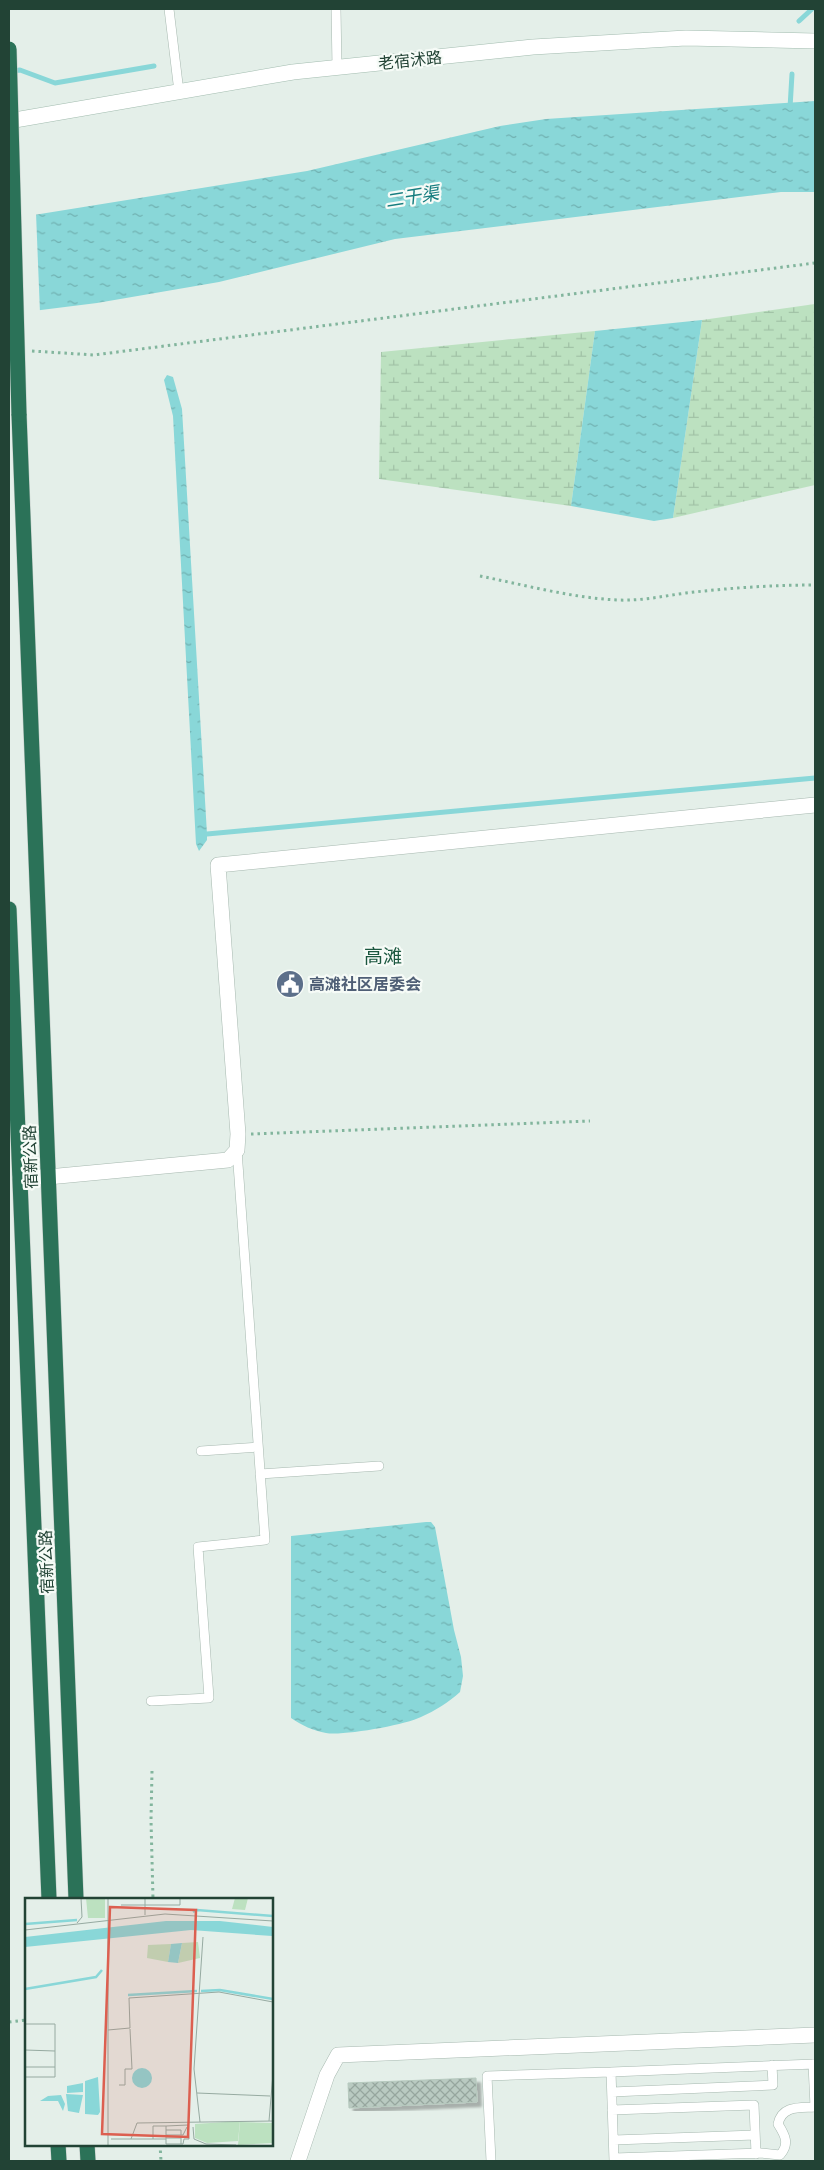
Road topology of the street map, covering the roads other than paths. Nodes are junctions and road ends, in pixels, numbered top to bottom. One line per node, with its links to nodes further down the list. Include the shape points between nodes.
1 (169, 9): 6 (lane)
2 (336, 9): 5 (lane)
3 (815, 41): 5 (street, 老宿沭路, via 686,38 534,47)
4 (9, 49): 12 (highway, 宿新公路, bridge, via 19,414)
5 (337, 68): 6 (street, 老宿沭路, via 293,72)
6 (179, 92): 7 (street, 老宿沭路)
7 (9, 121)
8 (815, 804): 10 (street, via 218,865)
9 (9, 909): 11 (highway, 宿新公路)
10 (237, 1150): 12 (street, via 228,1160); 13 (lane)
11 (20, 1177): 12 (street); 18 (highway, 宿新公路)
12 (48, 1177): 19 (highway, 宿新公路)
13 (258, 1447): 14 (lane); 16 (lane)
14 (201, 1451)
15 (379, 1466): 16 (lane)
16 (260, 1474): 17 (lane, via 265,1540 198,1547 209,1698)
17 (151, 1702)
18 (48, 1898)
19 (76, 1898)
20 (815, 2034): 34 (street, via 338,2055 327,2075)
21 (814, 2064): 22 (lane); 30 (lane, via 815,2107 792,2108 780,2117 778,2124 786,2139 786,2149 780,2155)
22 (772, 2065): 23 (lane); 24 (lane, via 773,2085)
23 (611, 2072): 24 (lane); 35 (lane, via 487,2076)
24 (612, 2092): 25 (lane)
25 (612, 2110): 26 (lane, via 754,2105); 27 (lane)
26 (755, 2135): 27 (lane); 30 (lane)
27 (614, 2140): 31 (lane)
28 (58, 2145): 32 (highway)
29 (87, 2145): 33 (highway)
30 (756, 2154): 31 (lane)
31 (614, 2160)
32 (59, 2161)
33 (88, 2161)
34 (298, 2161)
35 (491, 2161)

